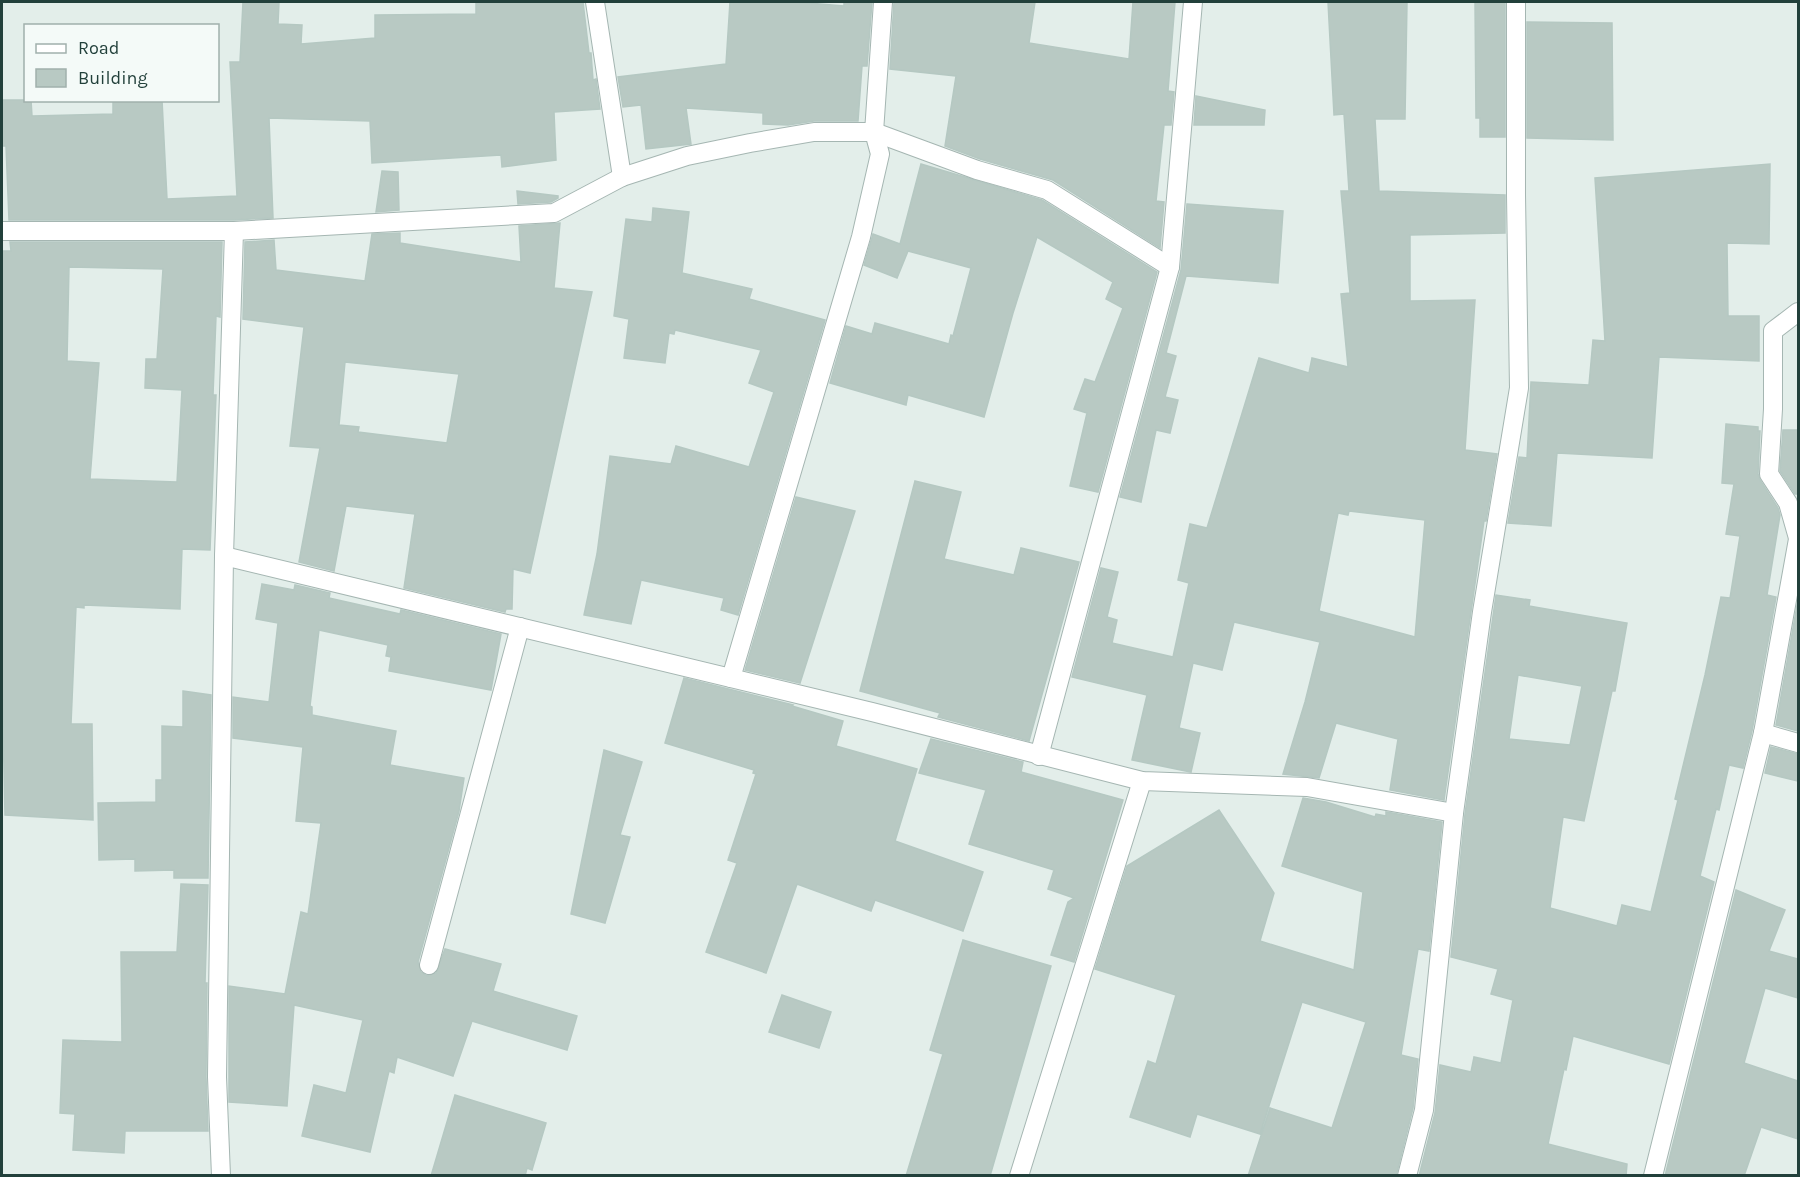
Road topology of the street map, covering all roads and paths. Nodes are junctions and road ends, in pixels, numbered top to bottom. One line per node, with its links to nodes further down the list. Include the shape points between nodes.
1 (595, 2): 6 (street)
2 (883, 2): 5 (street)
3 (1193, 2): 9 (street)
4 (1516, 2): 19 (street, via 1519,388)
5 (874, 132): 6 (street, via 814,132 750,142 687,156); 9 (street, via 977,170 1047,190); 14 (street, via 880,154 861,237)
6 (622, 177): 8 (street, via 554,213)
7 (2, 231): 8 (street)
8 (234, 231): 12 (street)
9 (1170, 267): 17 (street)
10 (1798, 312): 11 (street, via 1773,331 1769,474 1788,503)
11 (1798, 538): 15 (street)
12 (224, 556): 13 (street); 21 (street, via 217,1077)
13 (520, 627): 14 (street); 20 (street)
14 (731, 678): 17 (street)
15 (1763, 733): 16 (street); 24 (street)
16 (1798, 742)
17 (1039, 756): 18 (street)
18 (1142, 781): 19 (street, via 1307,787); 22 (street)
19 (1454, 813): 23 (street, via 1424,1110)
20 (429, 965)
21 (221, 1176)
22 (1019, 1176)
23 (1407, 1176)
24 (1653, 1176)

